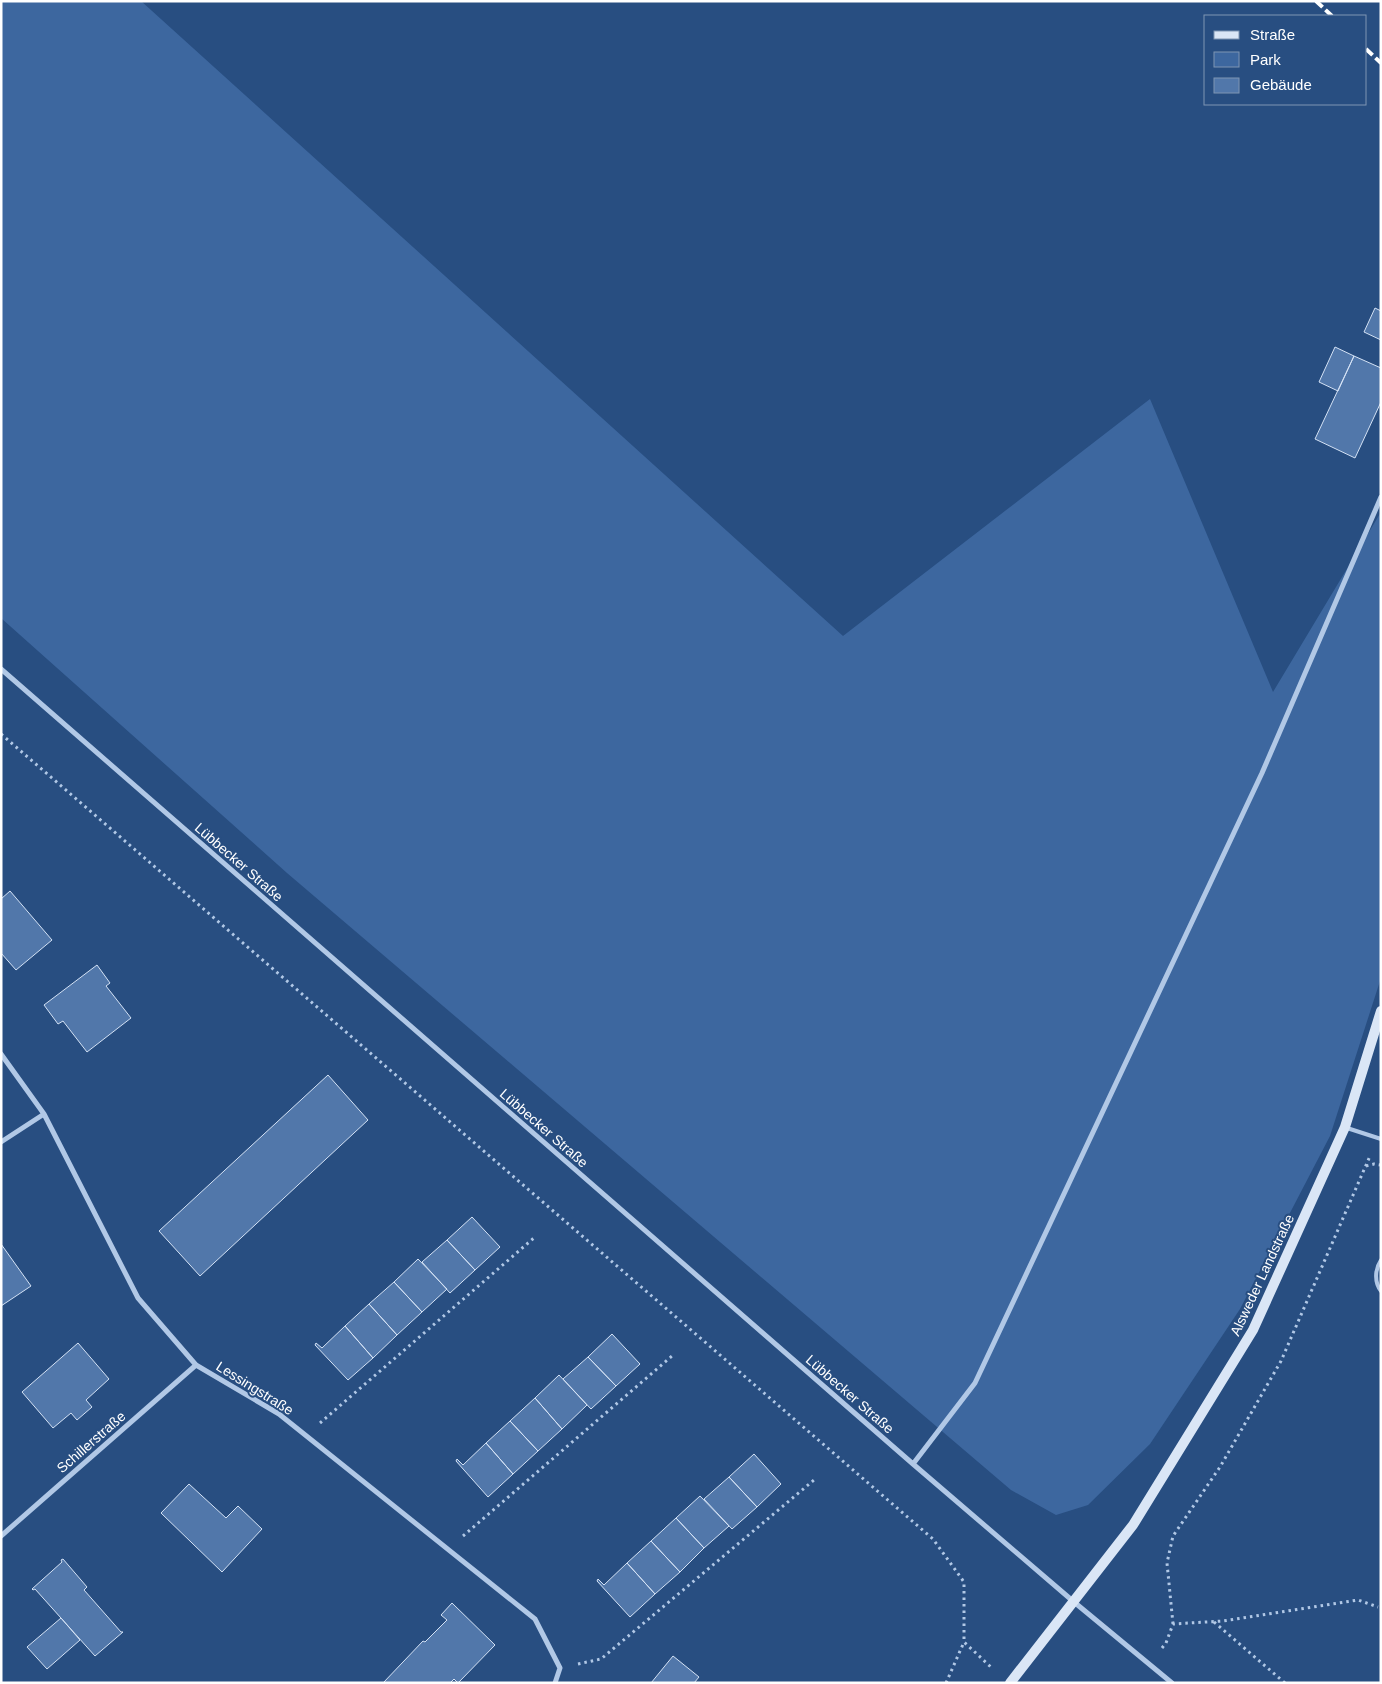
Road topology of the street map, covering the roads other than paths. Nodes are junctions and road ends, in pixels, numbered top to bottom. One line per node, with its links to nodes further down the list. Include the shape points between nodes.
1 (1381, 498): 12 (street, via 1262,773 975,1383)
2 (1, 669): 12 (street, Lübbecker Straße)
3 (1381, 1011): 6 (main road, Alsweder Landstraße)
4 (1, 1054): 5 (street, Lessingstraße)
5 (44, 1114): 8 (street); 11 (street, Lessingstraße, via 138,1298)
6 (1344, 1127): 7 (lane); 14 (main road, Alsweder Landstraße, via 1253,1330 1133,1525)
7 (1379, 1138)
8 (1, 1142)
9 (1381, 1260): 10 (lane, via 1376,1267 1377,1286)
10 (1381, 1291)
11 (196, 1365): 13 (street, Schillerstraße); 15 (street, Lessingstraße, via 279,1414 535,1619 560,1668)
12 (913, 1464): 14 (street, Lübbecker Straße)
13 (1, 1536)
14 (1074, 1602): 16 (main road, Alsweder Landstraße); 17 (street, Lübbecker Straße)
15 (555, 1683)
16 (1010, 1683)
17 (1172, 1683)

